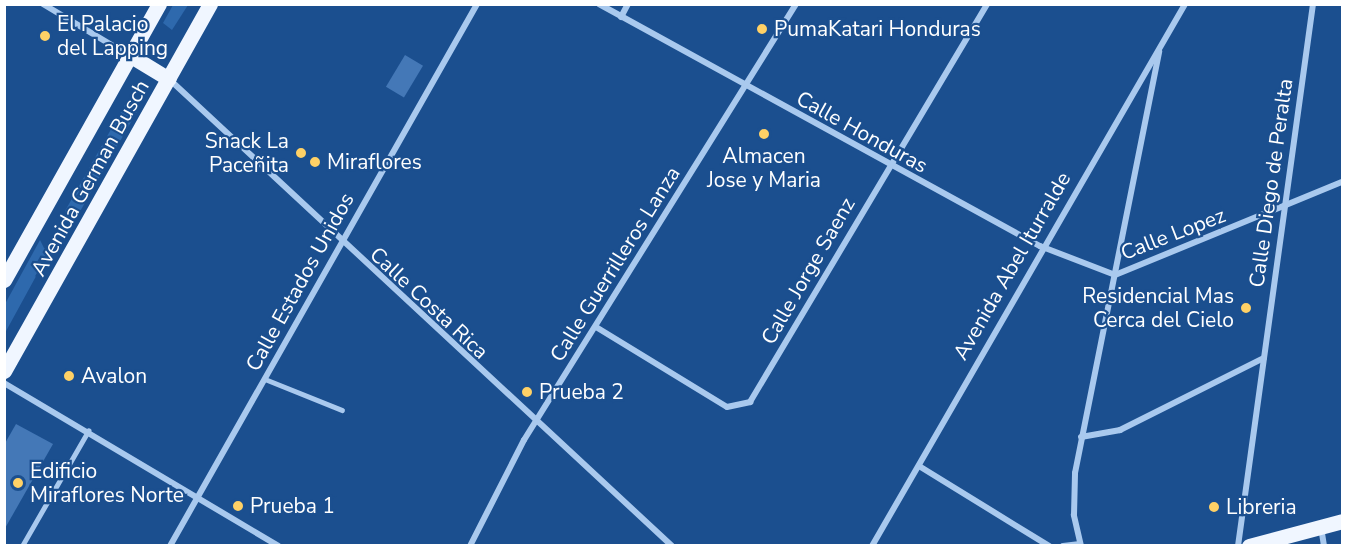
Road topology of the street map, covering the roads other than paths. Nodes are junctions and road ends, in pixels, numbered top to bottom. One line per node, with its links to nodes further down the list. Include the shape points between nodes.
1 (43, 4): 13 (street)
2 (159, 4): 13 (main road, Avenida German Busch)
3 (210, 4): 14 (main road, Avenida German Busch)
4 (477, 4): 19 (street, Calle Estados Unidos)
5 (599, 4): 11 (street, Calle Honduras)
6 (628, 4): 11 (street)
7 (796, 4): 15 (street, Calle Guerrilleros Lanza)
8 (987, 4): 16 (street, Calle Jorge Saenz)
9 (1185, 4): 12 (street, Avenida Abel Iturralde)
10 (1313, 4): 18 (street, Calle Diego de Peralta)
11 (621, 17): 15 (street, Calle Honduras)
12 (1160, 47): 20 (street, Avenida Abel Iturralde); 21 (street)
13 (131, 56): 14 (main road); 22 (main road, Avenida German Busch)
14 (169, 79): 19 (street, Calle Costa Rica); 25 (main road, Avenida German Busch)
15 (746, 86): 16 (street, Calle Honduras); 23 (street, Calle Guerrilleros Lanza)
16 (888, 166): 20 (street, Calle Honduras); 23 (street, Calle Jorge Saenz, via 756,394 743,407 727,407)
17 (1342, 182): 18 (street, Calle Lopez)
18 (1283, 208): 21 (street, Calle Lopez); 24 (street, Calle Diego de Peralta)
19 (341, 243): 26 (street, Calle Estados Unidos); 29 (street, Calle Costa Rica)
20 (1040, 246): 21 (street, Calle Honduras); 32 (street, Avenida Abel Iturralde)
21 (1115, 275): 31 (street)
22 (4, 280)
23 (596, 327): 29 (street, Calle Guerrilleros Lanza)
24 (1264, 358): 31 (street, via 1120,430); 45 (street, Calle Diego de Peralta)
25 (4, 371)
26 (265, 379): 28 (lane); 33 (street, Calle Estados Unidos)
27 (4, 383): 30 (street)
28 (342, 410)
29 (535, 424): 40 (street, Calle Guerrilleros Lanza); 41 (street, Calle Costa Rica)
30 (88, 431): 33 (street); 37 (lane)
31 (1081, 437): 36 (street, via 1074,515)
32 (919, 466): 42 (street, Avenida Abel Iturralde); 43 (street)
33 (197, 496): 38 (street, Calle Estados Unidos); 39 (street)
34 (1342, 521): 35 (main road)
35 (1321, 527): 46 (main road); 47 (street)
36 (1080, 545): 44 (street)
37 (22, 546)
38 (170, 546)
39 (278, 546)
40 (470, 546)
41 (672, 546)
42 (872, 546)
43 (1049, 546)
44 (1063, 546)
45 (1238, 546)
46 (1250, 546)
47 (1324, 546)

